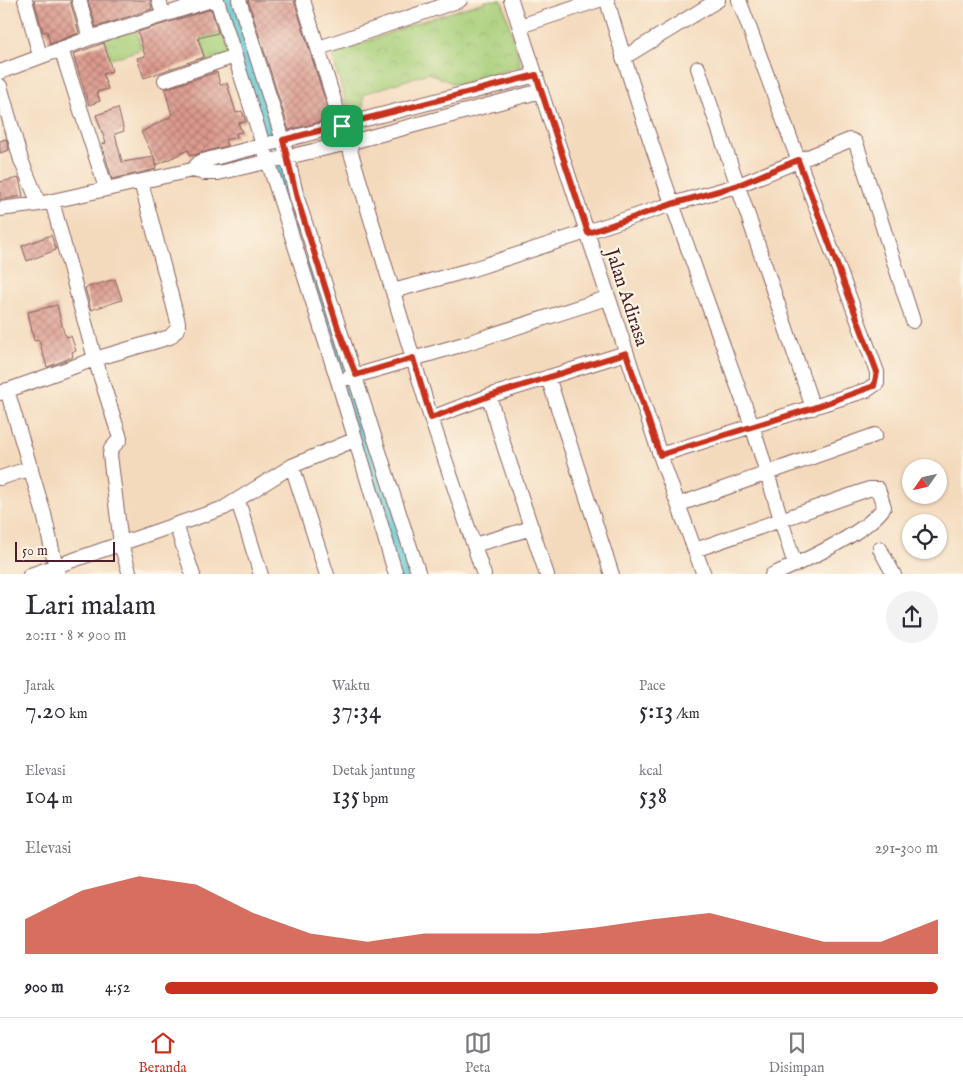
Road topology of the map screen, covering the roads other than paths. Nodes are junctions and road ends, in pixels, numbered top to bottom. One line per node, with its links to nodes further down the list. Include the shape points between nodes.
1 (25, 0): 19 (street)
2 (79, 0): 16 (street)
3 (159, 0): 14 (street)
4 (211, 0): 14 (street)
5 (217, 0): 20 (street)
6 (239, 0): 29 (street)
7 (303, 0): 17 (street)
8 (460, 0): 17 (street)
9 (511, 0): 15 (street, Jalan Adirasa)
10 (599, 0): 15 (street)
11 (606, 0): 21 (street)
12 (718, 0): 21 (street)
13 (740, 0): 34 (street)
14 (163, 15): 16 (street)
15 (520, 26): 24 (street, Jalan Adirasa)
16 (90, 38): 18 (street)
17 (319, 48): 28 (street)
18 (61, 49): 19 (street); 38 (street)
19 (40, 56): 23 (street)
20 (235, 56): 25 (street); 31 (street)
21 (623, 58): 40 (street)
22 (698, 68): 37 (street)
23 (0, 72)
24 (536, 75): 27 (street, Jalan Adirasa); 28 (street)
25 (165, 80)
26 (0, 86): 39 (street, via 21,160)
27 (541, 91): 30 (street); 42 (street, Jalan Adirasa)
28 (342, 126): 29 (street)
29 (283, 140): 31 (street); 32 (street)
30 (348, 143): 32 (street); 43 (street)
31 (264, 144): 33 (street); 35 (street, via 200,162)
32 (286, 157): 33 (street); 49 (street)
33 (268, 160): 35 (street, via 218,173); 51 (street)
34 (798, 160): 37 (street); 45 (street, via 846,141 855,142); 54 (street, via 878,378 871,389)
35 (192, 170): 36 (street)
36 (142, 182): 38 (street); 48 (street, via 178,328 170,338)
37 (736, 186): 40 (street); 54 (street)
38 (106, 188): 39 (street)
39 (45, 203): 41 (street); 48 (street)
40 (672, 204): 42 (street); 56 (street)
41 (0, 209)
42 (588, 233): 43 (street); 44 (street, Jalan Adirasa)
43 (393, 291): 47 (street)
44 (607, 298): 46 (street, Jalan Adirasa); 47 (street)
45 (913, 320)
46 (626, 353): 50 (street); 59 (street, Jalan Adirasa)
47 (413, 358): 49 (street); 55 (street)
48 (95, 359): 52 (street); 69 (street, via 120,439 110,455)
49 (355, 375): 51 (street); 81 (street)
50 (548, 377): 53 (street); 84 (street)
51 (339, 381): 58 (street)
52 (4, 392): 61 (street)
53 (489, 396): 55 (street); 68 (street)
54 (813, 408): 56 (street)
55 (431, 418): 70 (street)
56 (752, 426): 59 (street); 62 (street)
57 (875, 435): 62 (street)
58 (354, 440): 60 (street); 80 (street)
59 (660, 455): 65 (street, Jalan Adirasa)
60 (292, 466): 64 (street); 79 (street)
61 (31, 468): 63 (street); 74 (street)
62 (766, 474): 65 (street); 66 (street)
63 (0, 478)
64 (238, 501): 67 (street); 78 (street)
65 (680, 504): 72 (street, Jalan Adirasa)
66 (780, 520): 72 (street); 73 (street); 73 (street, via 873,488 878,489 884,501 882,510 866,524)
67 (176, 525): 69 (street); 77 (street)
68 (532, 528): 70 (street); 83 (street)
69 (122, 544): 74 (street); 76 (street)
70 (474, 545): 82 (street)
71 (880, 549): 87 (street)
72 (695, 550): 85 (street, Jalan Adirasa)
73 (795, 565): 86 (street)
74 (56, 570): 75 (street)
75 (30, 574)
76 (130, 574)
77 (193, 574)
78 (261, 574)
79 (327, 574)
80 (396, 574)
81 (419, 574)
82 (484, 574)
83 (547, 574)
84 (612, 574)
85 (704, 574)
86 (772, 574)
87 (894, 574)

